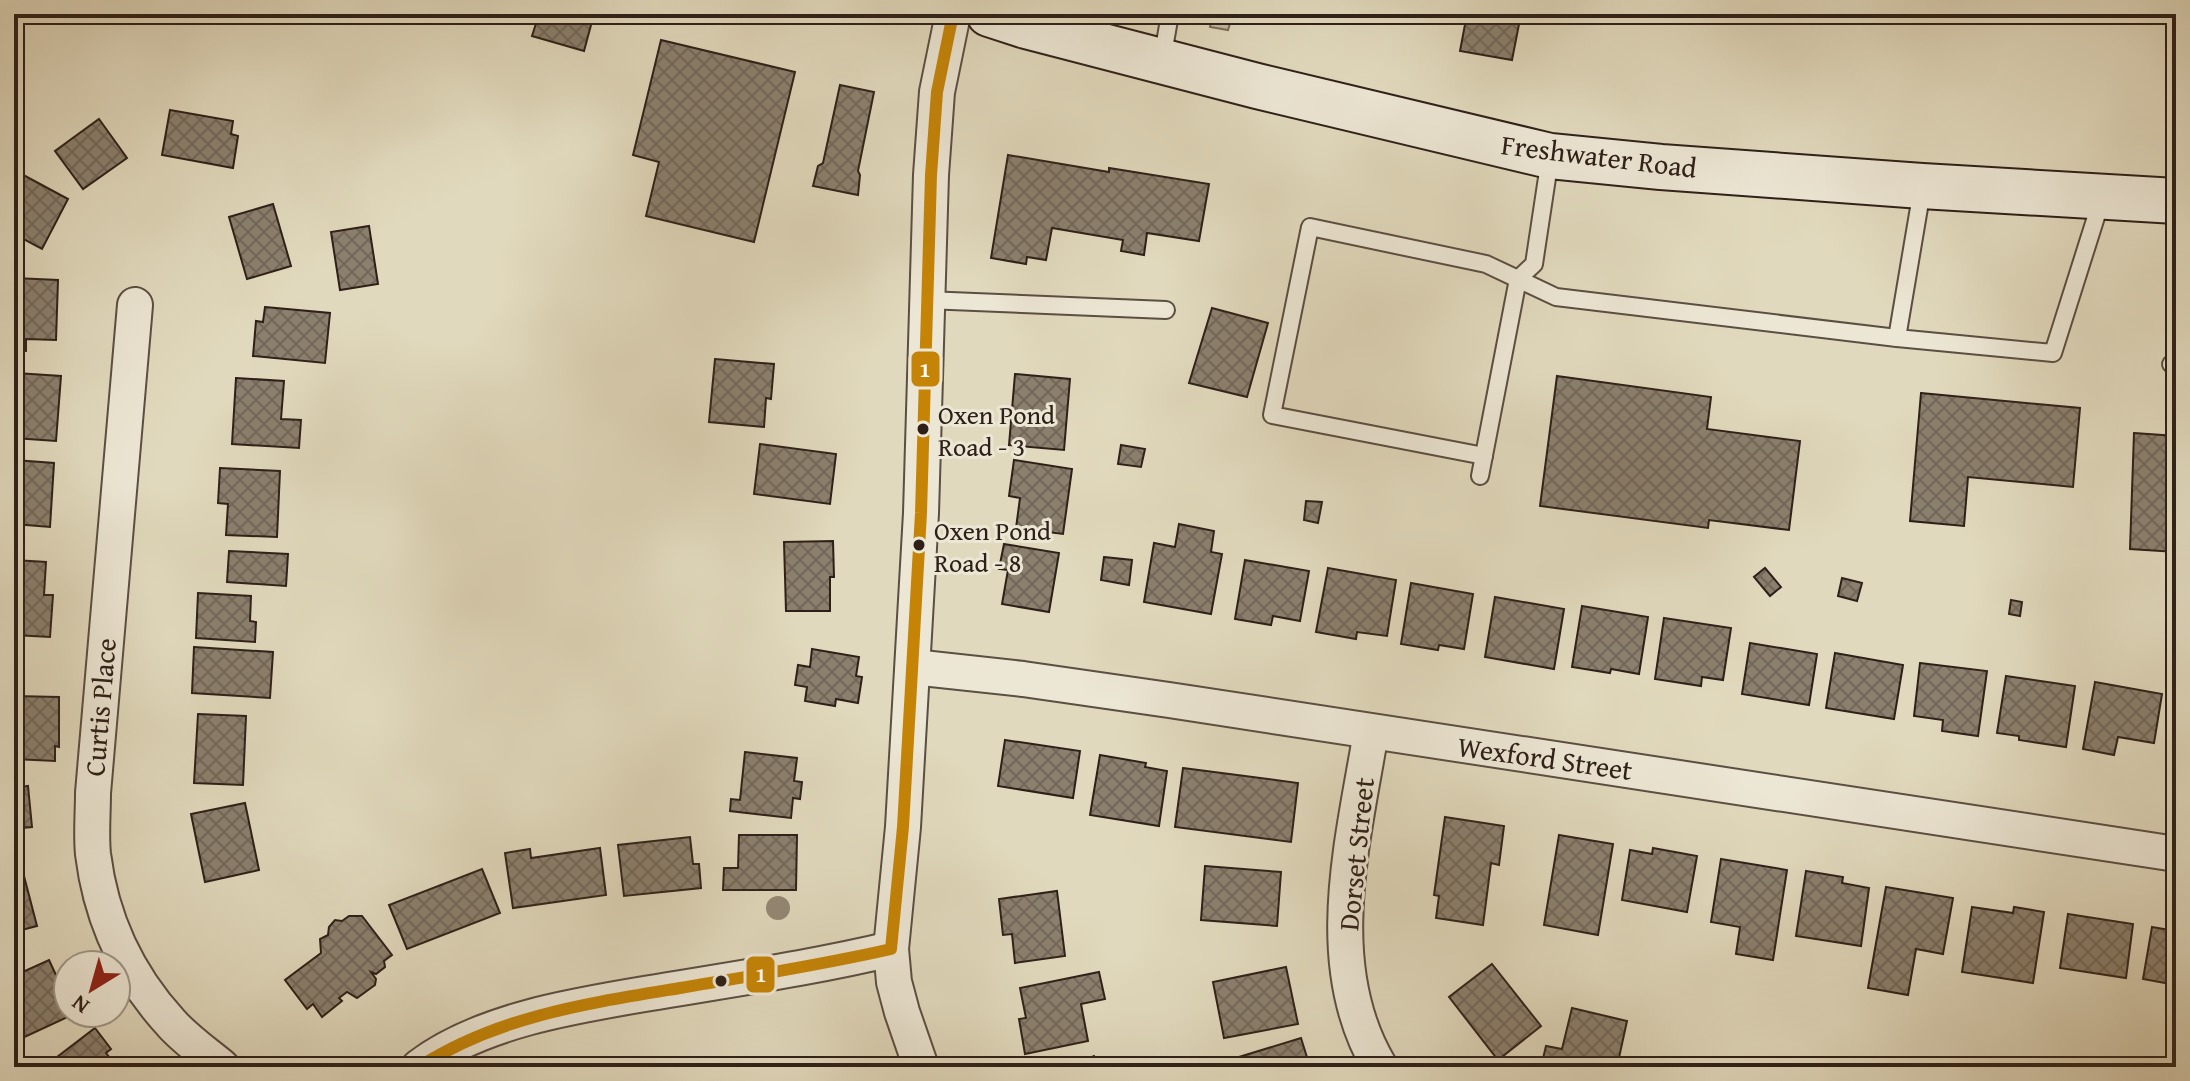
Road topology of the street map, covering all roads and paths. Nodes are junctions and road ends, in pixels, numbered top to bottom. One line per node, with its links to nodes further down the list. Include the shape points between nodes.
1 (953, 14): 10 (street, via 937,92)
2 (989, 14): 4 (main road, Freshwater Road)
3 (1170, 14): 4 (lane)
4 (1161, 61): 5 (main road, Freshwater Road)
5 (1550, 156): 6 (main road, Freshwater Road); 9 (lane, via 1534,264)
6 (1922, 186): 7 (main road, Freshwater Road); 13 (lane)
7 (2102, 197): 8 (main road, Freshwater Road); 13 (lane, via 2053,353)
8 (2176, 201)
9 (1518, 279): 13 (lane, via 1556,297); 14 (lane); 14 (lane, via 1486,264 1310,227 1272,415)
10 (926, 300): 12 (lane); 16 (street)
11 (135, 305): 20 (street, Curtis Place, via 94,777 93,852 113,936 137,981 172,1025)
12 (1166, 310)
13 (1897, 338)
14 (1484, 456): 15 (lane)
15 (1480, 476)
16 (913, 667): 17 (street, Wexford Street); 19 (street)
17 (1371, 732): 18 (street, Wexford Street); 23 (street, Dorset Street, via 1344,910 1354,1009)
18 (2176, 854)
19 (891, 949): 21 (street, via 588,1004 475,1036); 22 (street, via 894,982)
20 (222, 1067)
21 (419, 1067)
22 (921, 1067)
23 (1380, 1067)

